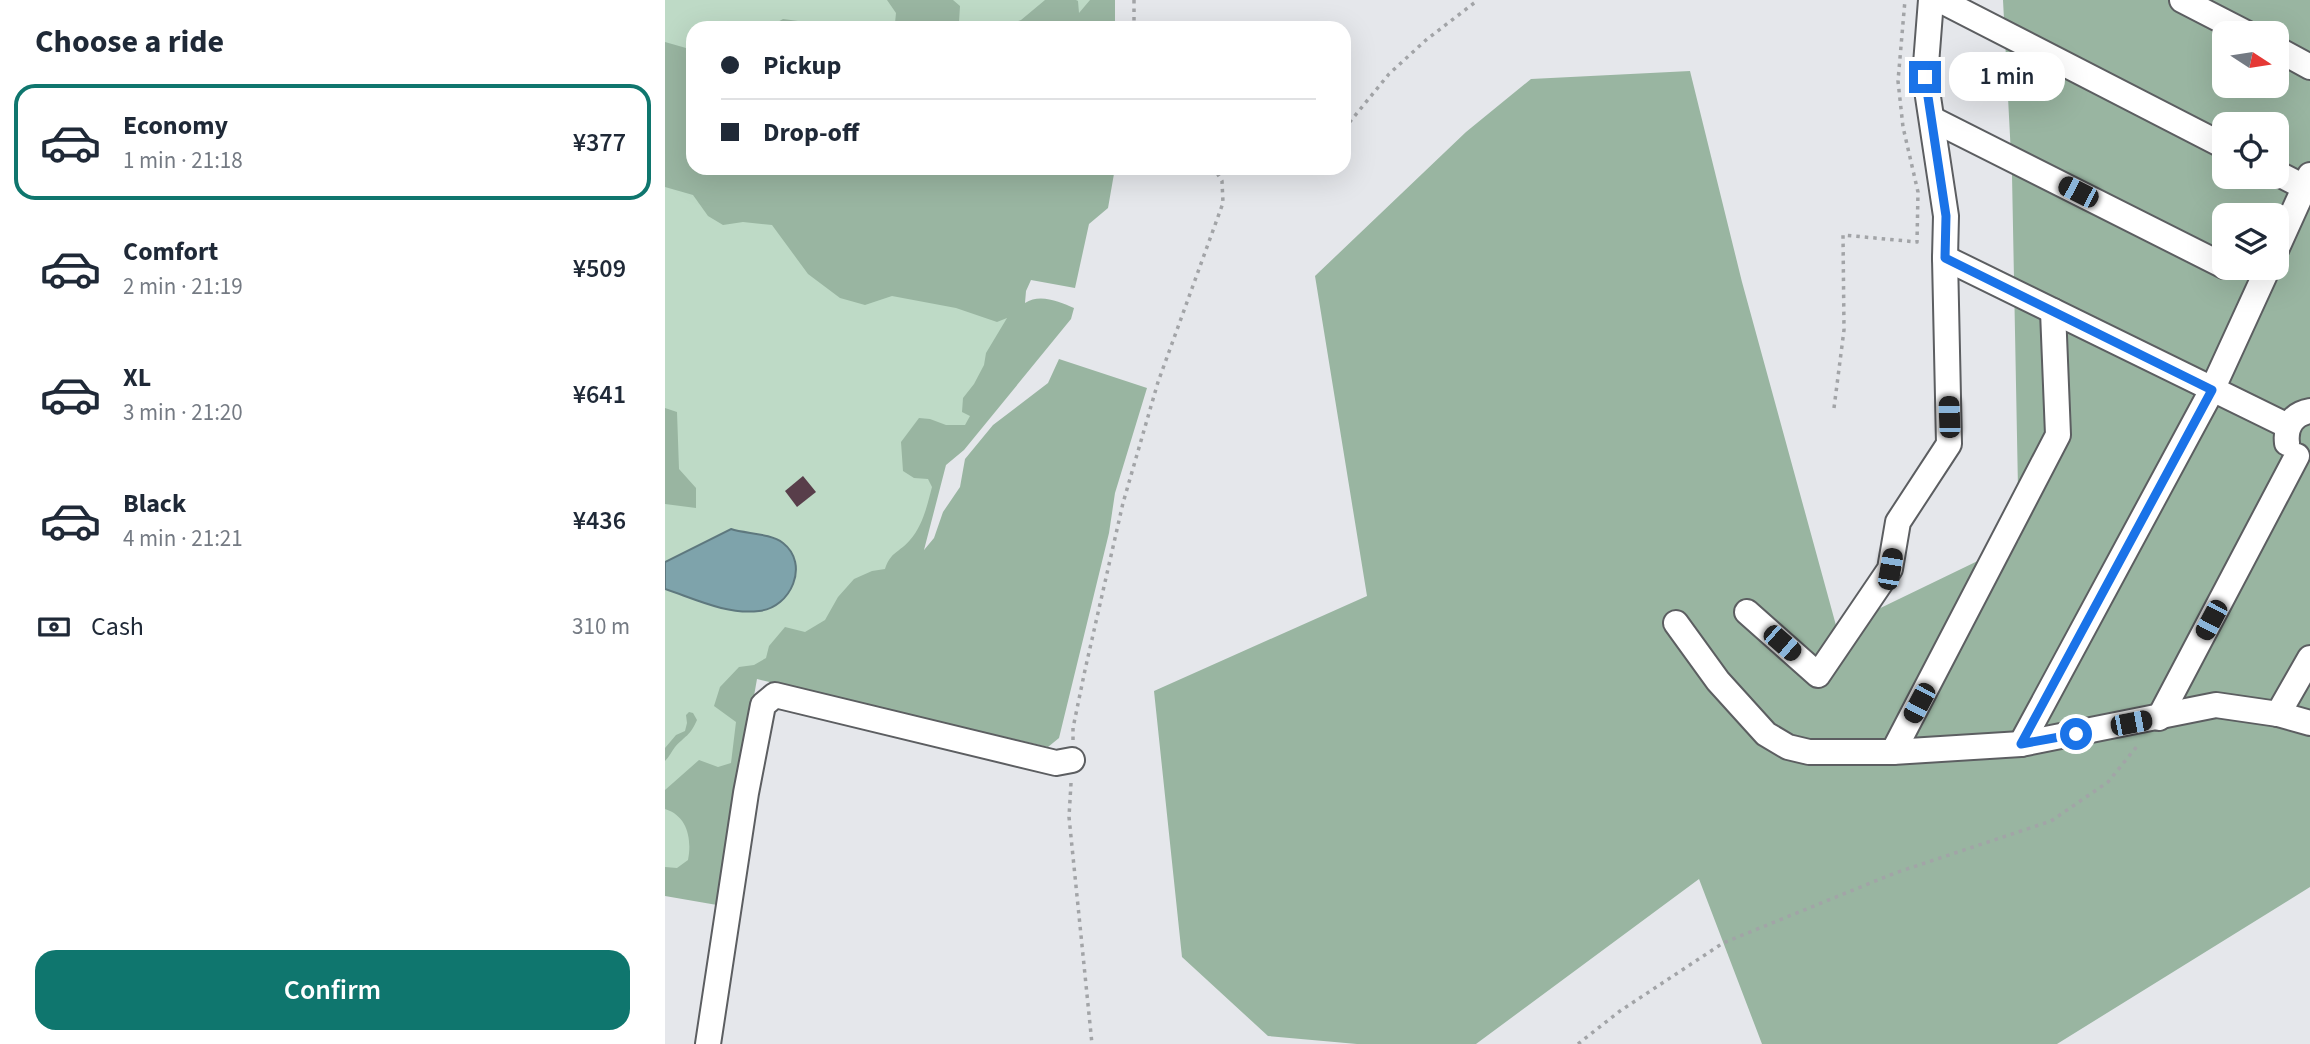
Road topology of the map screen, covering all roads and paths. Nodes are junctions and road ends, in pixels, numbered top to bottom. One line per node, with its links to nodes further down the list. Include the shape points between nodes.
1 (1134, 0): 6 (path)
2 (1478, 0): 11 (path, via 1389,74)
3 (1931, 0): 10 (street, via 1925,77)
4 (1940, 0): 12 (street)
5 (2182, 0): 7 (street)
6 (1135, 21)
7 (2223, 21)
8 (2289, 56): 9 (street)
9 (2310, 67)
10 (1932, 119): 18 (street, via 1946,216); 19 (street)
11 (1351, 120)
12 (2212, 140)
13 (1218, 175): 35 (path, via 1223,203 1158,382 1123,503 1073,728)
14 (2289, 176): 15 (street)
15 (2307, 181): 16 (street)
16 (2289, 221)
17 (1917, 242): 23 (path, via 1843,235 1844,330)
18 (1945, 258): 21 (street); 27 (street, via 1949,444 1898,522 1890,569 1818,675)
19 (2212, 260)
20 (2262, 280): 22 (street)
21 (2053, 311): 22 (street); 34 (street, via 2058,435)
22 (2212, 390): 25 (street); 33 (street)
23 (1833, 408)
24 (2310, 411): 25 (street)
25 (2288, 426): 26 (street, via 2287,443)
26 (2304, 458): 31 (street)
27 (1747, 612)
28 (1677, 623): 34 (street, via 1718,681 1766,734 1809,752)
29 (2310, 658): 30 (street)
30 (2278, 713): 31 (street, via 2216,705); 32 (street)
31 (2158, 718): 33 (street); 38 (path, via 2108,782 2051,821 1895,873 1723,943)
32 (2310, 723)
33 (2021, 744): 34 (street)
34 (1893, 752)
35 (1072, 760): 36 (street, via 1056,764 775,695 763,705 746,793); 37 (path, via 1069,817)
36 (708, 1044)
37 (1092, 1044)
38 (1578, 1044)

